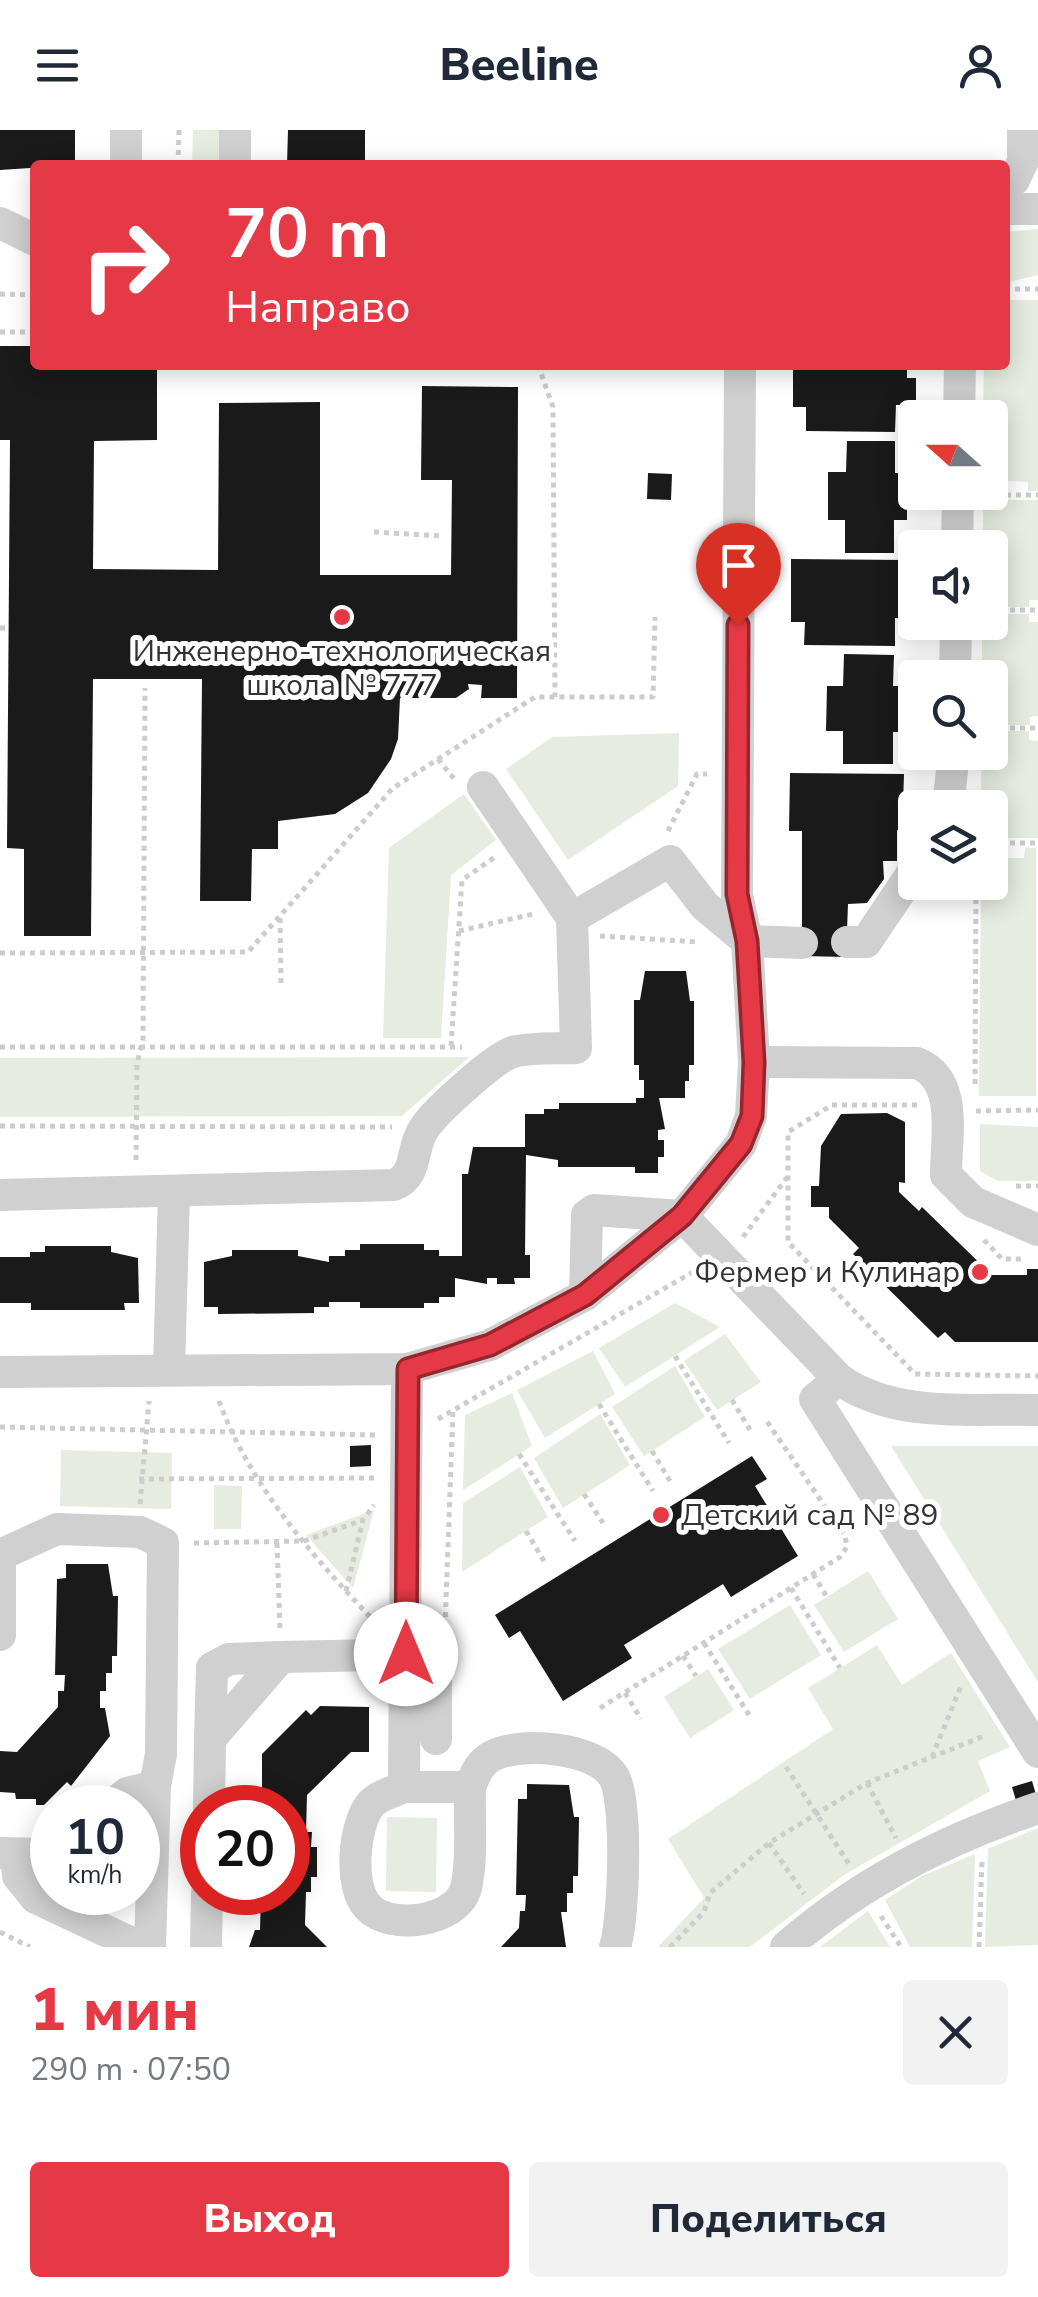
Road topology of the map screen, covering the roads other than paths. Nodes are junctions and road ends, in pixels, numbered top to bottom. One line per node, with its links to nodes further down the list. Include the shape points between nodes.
1 (126, 130): 4 (lane)
2 (235, 130): 5 (lane)
3 (1023, 130): 6 (lane, via 1023,160)
4 (126, 160)
5 (235, 160)
6 (1010, 181)
7 (1010, 208): 8 (lane)
8 (1038, 208)
9 (0, 223): 10 (lane)
10 (30, 238)
11 (740, 370): 17 (lane, via 737,894)
12 (960, 370): 13 (lane)
13 (960, 400)
14 (473, 788): 16 (lane, via 518,840)
15 (898, 894): 19 (lane, via 866,942)
16 (572, 926): 17 (lane, via 670,861 705,906); 21 (lane, via 576,1048 512,1052 425,1127 405,1181)
17 (747, 941): 18 (lane); 20 (lane)
18 (802, 942)
19 (847, 942)
20 (754, 1062): 23 (lane, via 752,1116 741,1144); 24 (lane, via 917,1063 936,1070 945,1086 946,1175 973,1202)
21 (174, 1193): 22 (lane); 26 (lane)
22 (0, 1195)
23 (682, 1216): 25 (lane); 25 (lane, via 594,1210 587,1215); 29 (lane)
24 (1038, 1230)
25 (585, 1295): 27 (lane, via 490,1345)
26 (159, 1369): 27 (lane); 28 (lane)
27 (408, 1369): 33 (lane, via 401,1478)
28 (0, 1372)
29 (839, 1380): 30 (lane, via 863,1396 897,1405); 37 (lane, via 815,1399)
30 (1038, 1410)
31 (0, 1555): 32 (lane); 38 (lane, via 58,1529 151,1538 161,1754)
32 (0, 1635)
33 (406, 1654): 34 (lane); 36 (lane, via 426,1654 436,1664); 40 (lane)
34 (281, 1657): 35 (lane); 35 (lane, via 229,1659 212,1668)
35 (210, 1739): 39 (lane)
36 (436, 1740)
37 (1038, 1752)
38 (155, 1785)
39 (209, 1785)
40 (404, 1787): 41 (lane); 41 (lane, via 372,1802 357,1828 359,1888 367,1907 383,1917 436,1918 454,1910 466,1888)
41 (470, 1787): 51 (lane, via 476,1770 507,1751 576,1751 598,1759 622,1801)
42 (1038, 1808): 52 (lane, via 983,1827 865,1889)
43 (8, 1853): 44 (lane)
44 (30, 1891)
45 (102, 1915): 48 (lane)
46 (148, 1915): 49 (lane)
47 (207, 1915): 50 (lane)
48 (140, 1947)
49 (150, 1947)
50 (206, 1947)
51 (615, 1947)
52 (786, 1947)

